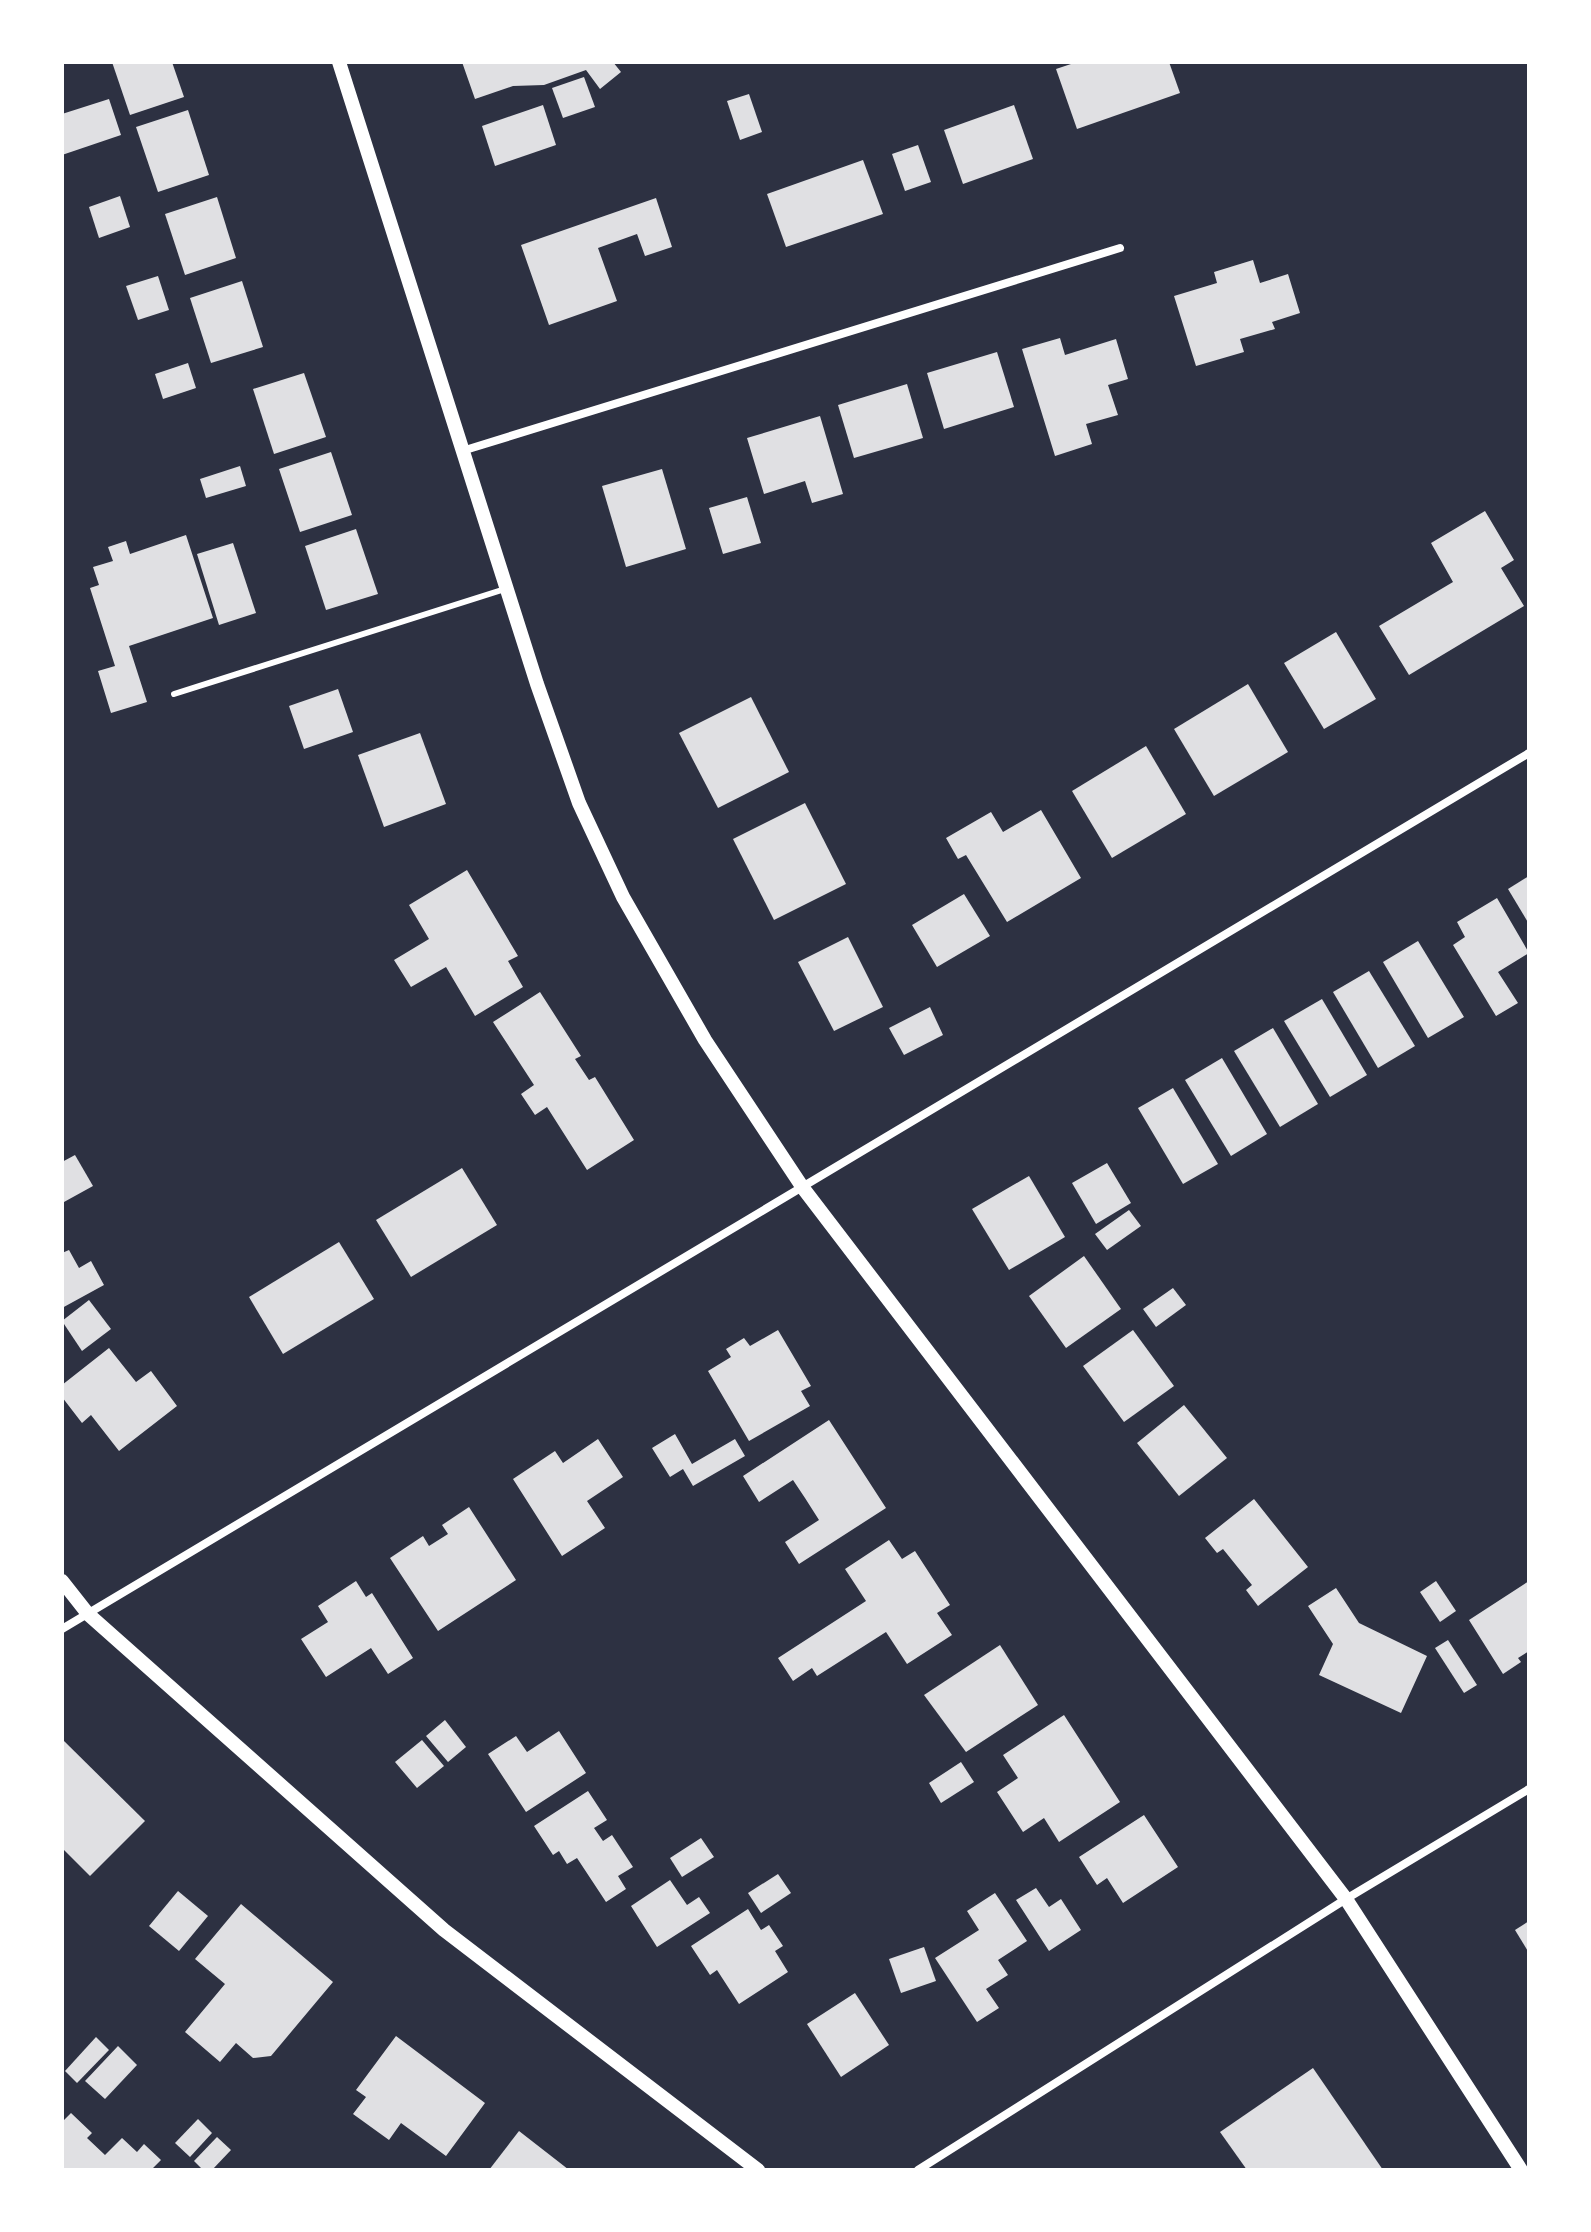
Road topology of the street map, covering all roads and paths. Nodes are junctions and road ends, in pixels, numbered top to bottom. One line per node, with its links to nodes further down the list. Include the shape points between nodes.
1 (339, 62): 3 (street)
2 (1120, 248): 3 (street)
3 (462, 451): 4 (street)
4 (509, 587): 5 (lane); 7 (street, via 579,803 623,897 705,1040)
5 (174, 694)
6 (1529, 753): 7 (street)
7 (803, 1188): 9 (street); 12 (street)
8 (62, 1581): 9 (street)
9 (88, 1614): 10 (street); 13 (street, via 444,1930)
10 (62, 1629)
11 (1529, 1789): 12 (street)
12 (1346, 1899): 14 (street); 15 (street)
13 (758, 2170)
14 (918, 2170)
15 (1521, 2170)

